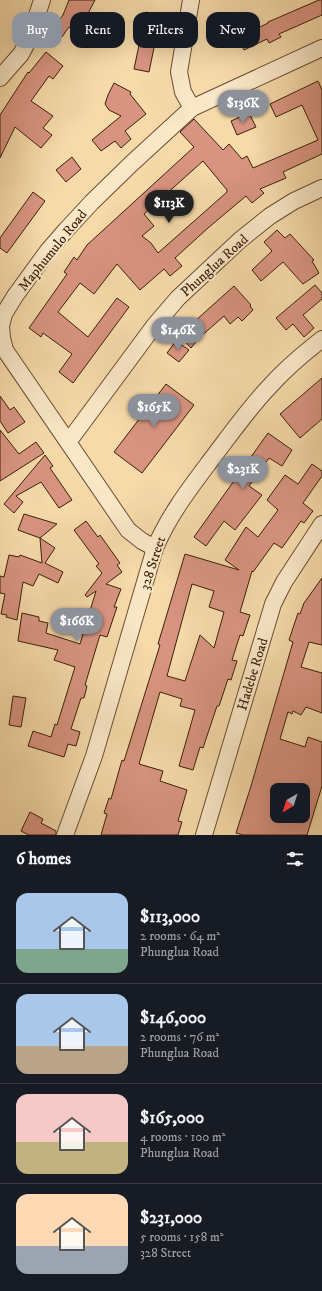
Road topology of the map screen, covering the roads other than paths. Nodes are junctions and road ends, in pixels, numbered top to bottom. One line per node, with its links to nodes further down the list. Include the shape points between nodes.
1 (42, 0): 4 (street, via 30,37 21,54)
2 (191, 0): 5 (street, via 179,72 183,92)
3 (322, 48): 5 (street, Maphumulo Road)
4 (0, 78)
5 (192, 108): 8 (street, Maphumulo Road, via 114,180 66,230 42,258 4,314 1,326 5,350)
6 (322, 188): 8 (street, Phunglua Road, via 270,216 240,240 178,298 154,326)
7 (322, 339): 10 (street, 328 Street, via 270,385 239,423 167,522)
8 (69, 441): 10 (street, Maphumulo Road, via 128,530)
9 (322, 524): 12 (street, Hadebe Road, via 284,582 273,604)
10 (155, 548): 11 (street, 328 Street, via 94,756)
11 (65, 835)
12 (204, 835)

